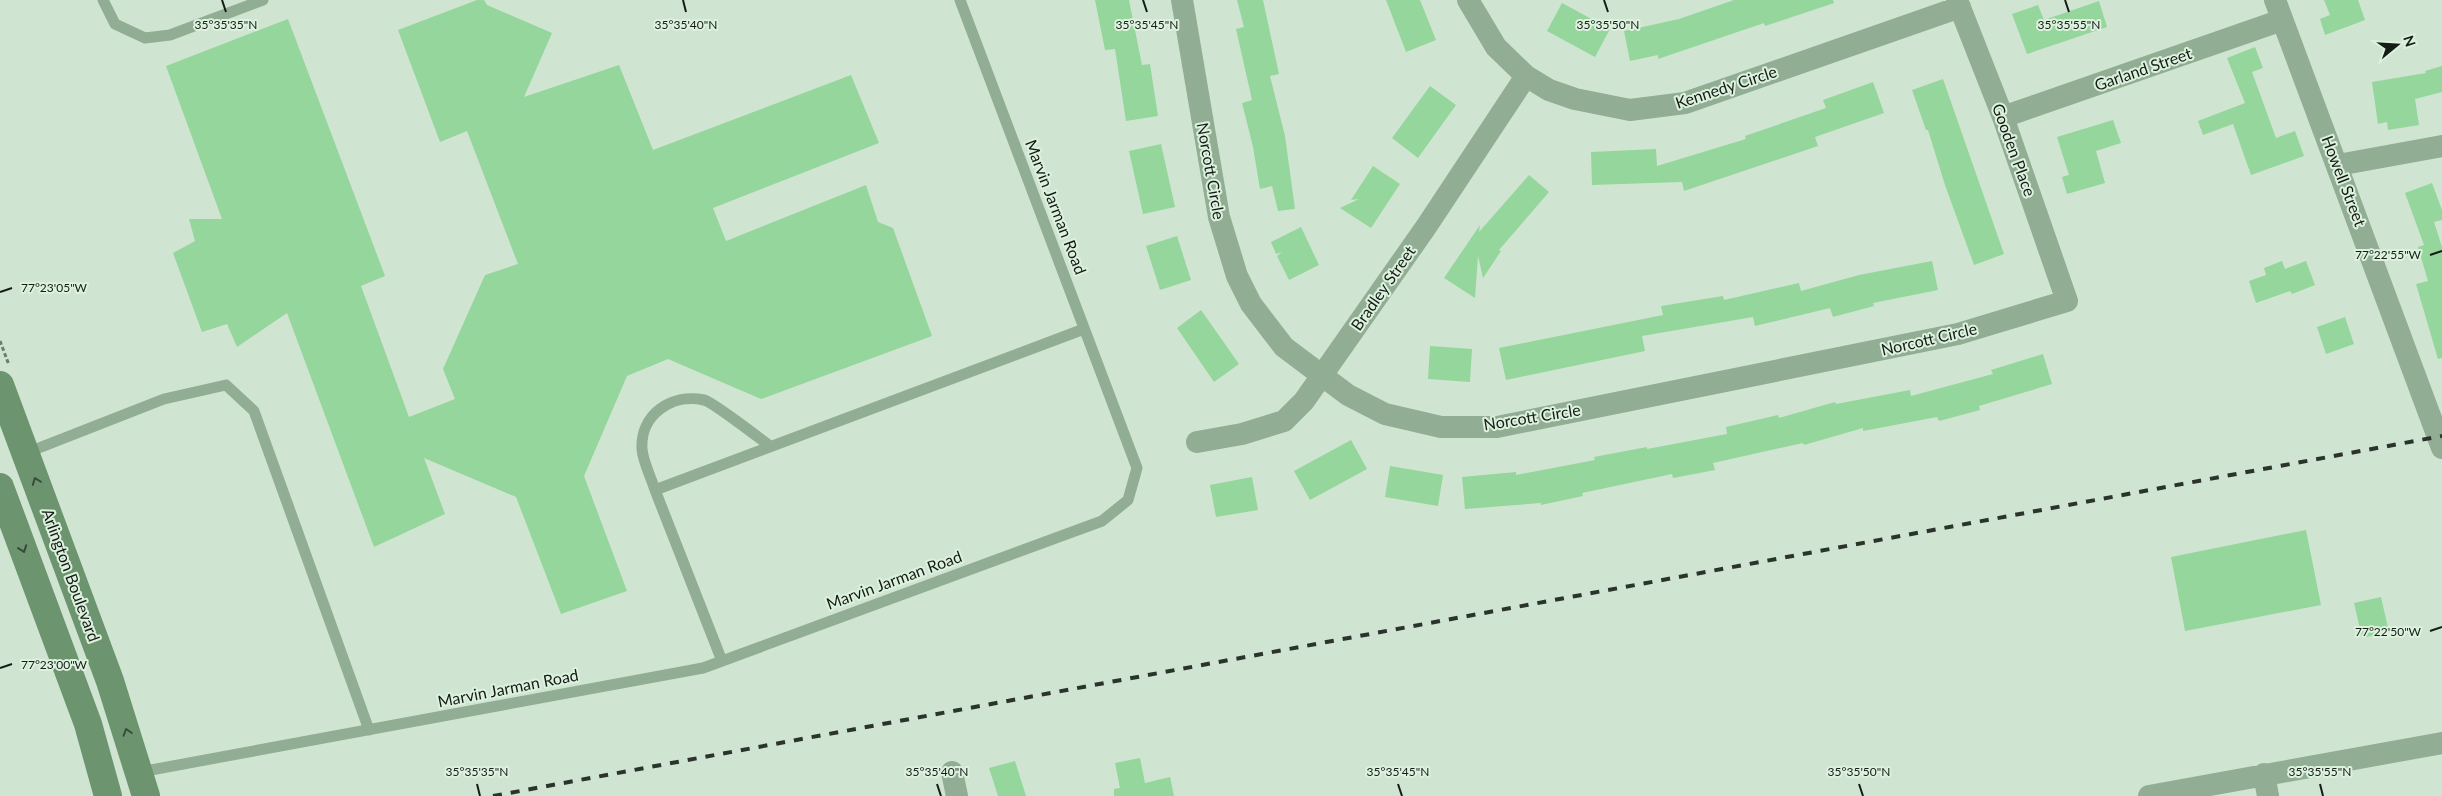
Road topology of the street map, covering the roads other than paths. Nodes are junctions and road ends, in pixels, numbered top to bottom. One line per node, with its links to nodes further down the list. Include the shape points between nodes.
1 (103, 0): 2 (lane, via 115,24 144,38 170,35)
2 (263, 0)
3 (960, 0): 13 (lane, Marvin Jarman Road)
4 (1182, 0): 14 (street, Norcott Circle, via 1219,217 1237,276 1250,304 1284,347)
5 (1468, 0): 8 (street, Kennedy Circle, via 1496,47)
6 (1958, 4): 8 (street, Kennedy Circle, via 1685,103 1630,110 1575,99 1549,90); 9 (street, Gooden Place)
7 (2278, 10): 9 (street, Garland Street); 11 (street, Howell Street)
8 (1526, 76): 14 (street, Bradley Street)
9 (2003, 117): 12 (street, Gooden Place)
10 (2442, 146): 11 (street)
11 (2338, 165): 16 (street, Howell Street)
12 (2067, 301): 14 (street, Norcott Circle, via 1958,334 1497,427 1441,426 1385,414 1348,395)
13 (1084, 329): 18 (lane); 24 (lane, Marvin Jarman Road, via 1137,468 1128,500 1102,521)
14 (1322, 376): 17 (street, Bradley Street, via 1304,402 1284,422)
15 (0, 385): 20 (main road, Arlington Boulevard)
16 (2434, 400): 19 (street, Howell Street)
17 (1197, 442)
18 (770, 446): 22 (lane); 22 (lane, via 706,400 684,399 665,405 651,416 644,429 642,450)
19 (2442, 448)
20 (26, 453): 25 (lane, via 164,399 226,385 254,411); 29 (main road, Arlington Boulevard, one-way to 20, via 110,681)
21 (0, 487): 23 (main road, one-way to 23)
22 (655, 490): 24 (lane)
23 (51, 625): 29 (main road, via 95,699 118,764); 30 (main road, via 88,724)
24 (722, 661): 25 (lane, Marvin Jarman Road, via 703,668)
25 (369, 730): 29 (lane, Marvin Jarman Road)
26 (2442, 743): 28 (street)
27 (952, 772): 31 (street)
28 (2264, 774): 32 (street); 33 (street)
29 (143, 784)
30 (108, 796)
31 (958, 796)
32 (2149, 796)
33 (2268, 796)

